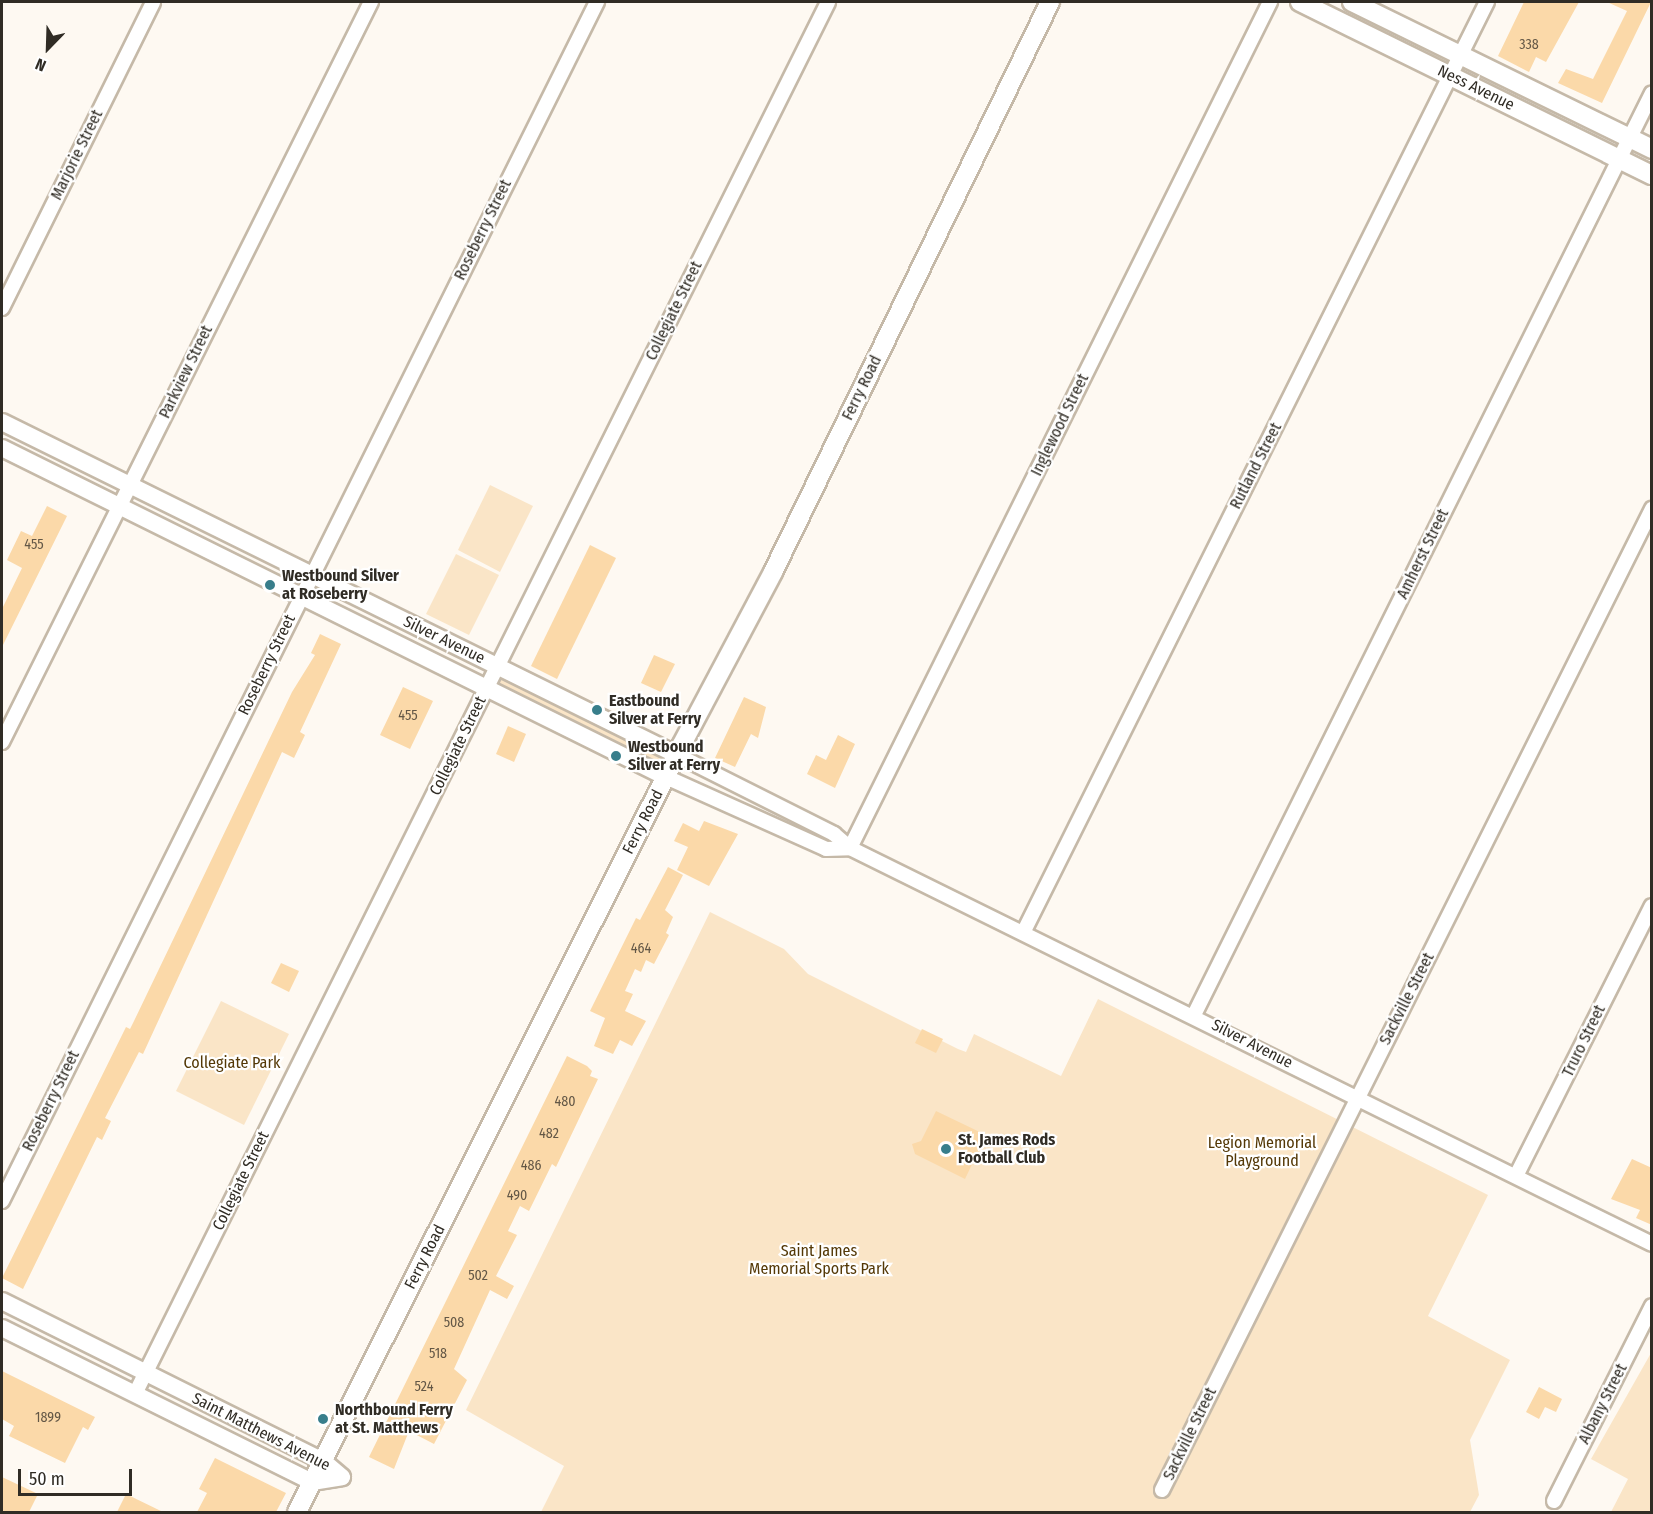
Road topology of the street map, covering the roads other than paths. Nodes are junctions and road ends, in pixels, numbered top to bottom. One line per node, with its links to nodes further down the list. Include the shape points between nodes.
1 (153, 2): 17 (street, Marjorie Street)
2 (370, 2): 20 (street, Parkview Street)
3 (597, 2): 23 (street, Roseberry Street)
4 (828, 2): 25 (street, Collegiate Street)
5 (1050, 2): 28 (main road, Ferry Road, via 773,572)
6 (1269, 2): 30 (street, Inglewood Street)
7 (1300, 2): 11 (main road, Ness Avenue)
8 (1352, 2): 10 (main road, Ness Avenue)
9 (1487, 2): 10 (street, Rutland Street)
10 (1460, 56): 11 (street, Rutland Street); 13 (main road, Ness Avenue)
11 (1450, 76): 15 (main road, Ness Avenue); 32 (street, Rutland Street)
12 (1652, 93): 13 (street, Amherst Street)
13 (1629, 139): 14 (main road, Ness Avenue); 15 (street, Amherst Street)
14 (1652, 150)
15 (1619, 159): 16 (main road, Ness Avenue); 33 (street, Amherst Street)
16 (1652, 175)
17 (2, 308)
18 (2, 422): 20 (street, Silver Avenue)
19 (2, 448): 21 (street, Silver Avenue)
20 (130, 485): 21 (street, Parkview Street); 23 (street, Silver Avenue)
21 (119, 506): 24 (street, Silver Avenue); 27 (street, Parkview Street)
22 (1652, 509): 34 (street, Sackville Street)
23 (312, 575): 24 (street, Roseberry Street); 25 (street, Silver Avenue)
24 (301, 596): 26 (street, Silver Avenue); 36 (street, Roseberry Street)
25 (497, 666): 26 (street, Collegiate Street); 28 (street, Silver Avenue)
26 (487, 687): 29 (street, Silver Avenue); 41 (street, Collegiate Street)
27 (2, 742)
28 (677, 755): 29 (main road, Ferry Road); 30 (street, Silver Avenue, via 834,834)
29 (666, 777): 30 (street, Silver Avenue, via 826,849); 43 (main road, Ferry Road)
30 (850, 848): 32 (street, Silver Avenue)
31 (1652, 906): 35 (street, Truro Street)
32 (1024, 931): 33 (street, Silver Avenue)
33 (1194, 1015): 34 (street, Silver Avenue)
34 (1358, 1097): 35 (street, Silver Avenue); 45 (street, Sackville Street)
35 (1516, 1176): 37 (street, Silver Avenue)
36 (2, 1201)
37 (1652, 1244)
38 (2, 1301): 41 (street, Saint Matthews Avenue)
39 (1652, 1306): 46 (street, Albany Street)
40 (2, 1328): 42 (street, Saint Matthews Avenue)
41 (146, 1373): 42 (street, Collegiate Street); 43 (street, Saint Matthews Avenue)
42 (135, 1394): 44 (street, Saint Matthews Avenue)
43 (323, 1461): 44 (main road, Ferry Road)
44 (312, 1482): 47 (main road, Ferry Road)
45 (1162, 1490)
46 (1554, 1501)
47 (297, 1512)

